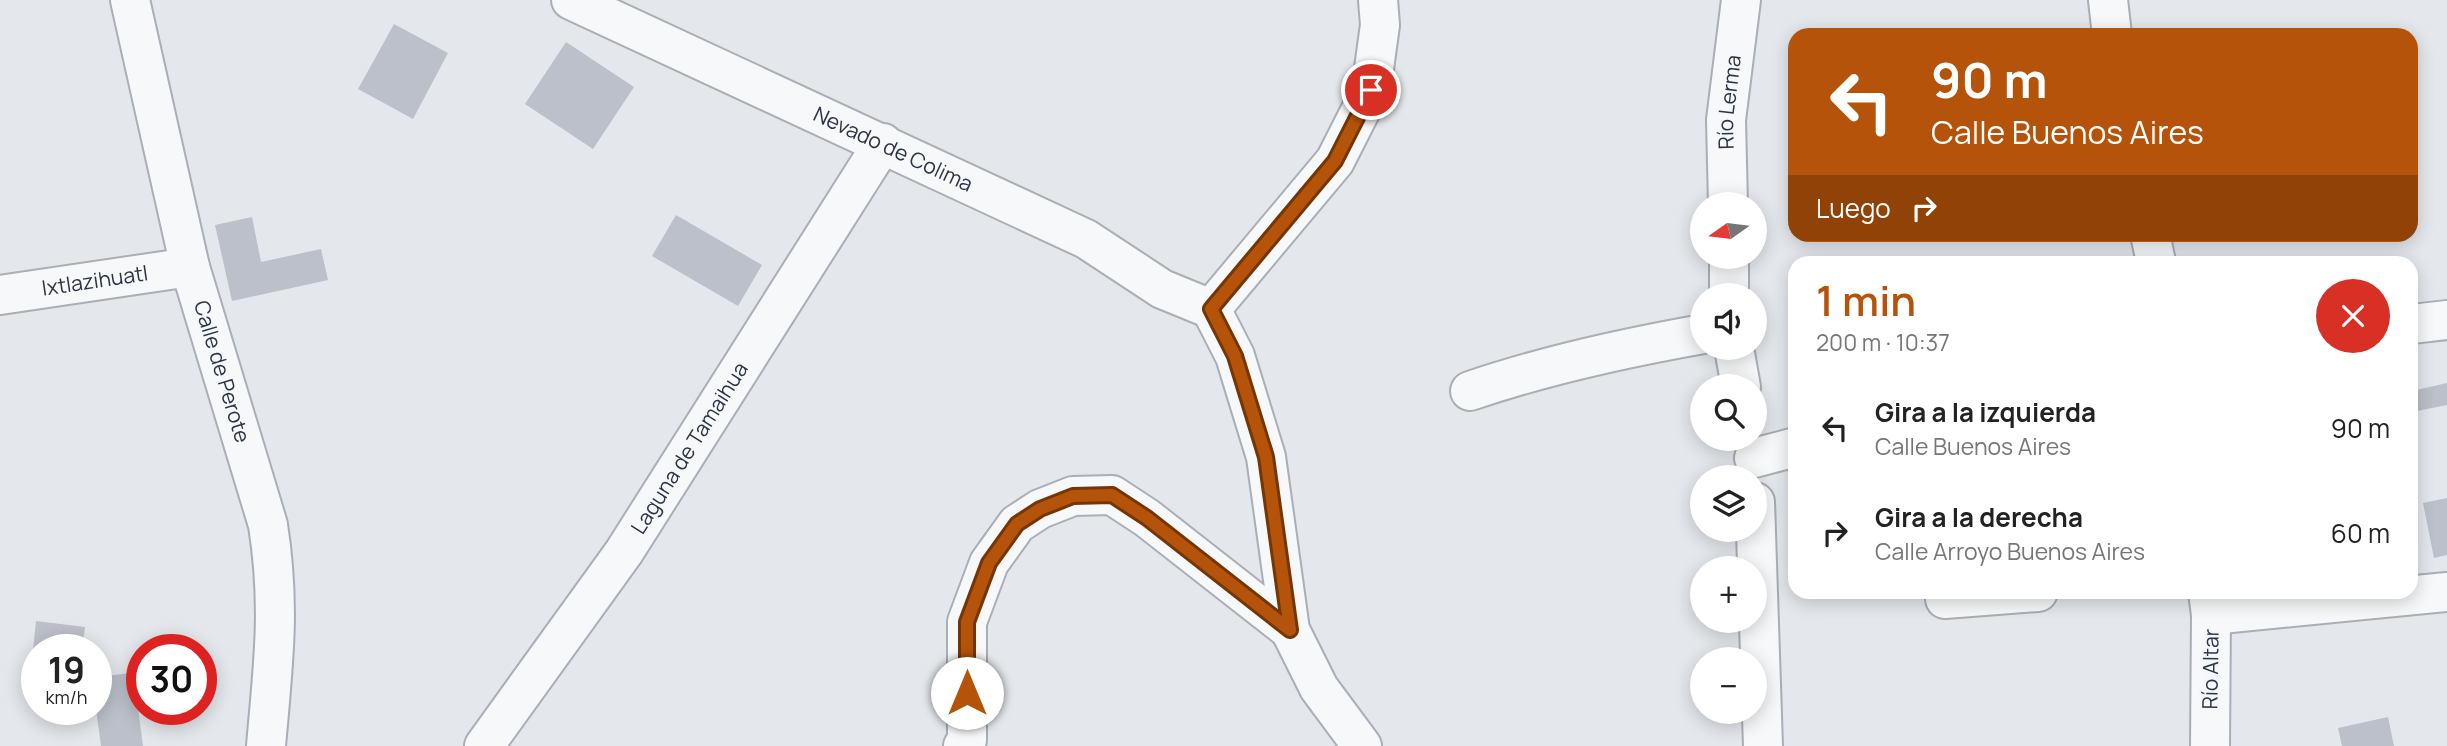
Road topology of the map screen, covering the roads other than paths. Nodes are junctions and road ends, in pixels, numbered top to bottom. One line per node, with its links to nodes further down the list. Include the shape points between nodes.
1 (130, 0): 9 (street, Calle de Perote)
2 (1378, 0): 11 (street, via 1380,25 1371,90 1335,161)
3 (1741, 0): 8 (street, Río Lerma, via 1726,120)
4 (2108, 0): 6 (street)
5 (583, 2): 7 (street, Nevado de Colima)
6 (2111, 28)
7 (883, 143): 11 (street, Nevado de Colima, via 1086,239 1161,289); 25 (street, Laguna de Tamaihua, via 624,552)
8 (1728, 192)
9 (190, 267): 10 (street, Ixtlazihuatl); 24 (street, Calle de Perote, via 256,477 274,566 276,654)
10 (0, 295)
11 (1211, 309): 23 (street, via 1235,356 1266,457)
12 (2447, 320): 13 (street)
13 (2418, 323)
14 (1690, 336): 15 (street, via 1521,373)
15 (1470, 391)
16 (1788, 449): 17 (street)
17 (1753, 458)
18 (1756, 542): 28 (street)
19 (2447, 592): 20 (street)
20 (2418, 593)
21 (2296, 599): 22 (street)
22 (2210, 603): 29 (street, Río Altar)
23 (1290, 630): 26 (street, via 1112,495 1073,496 1017,524 989,563 967,622 967,740); 27 (street, via 1319,688)
24 (266, 746)
25 (484, 746)
26 (963, 746)
27 (1362, 746)
28 (1763, 746)
29 (2210, 746)

